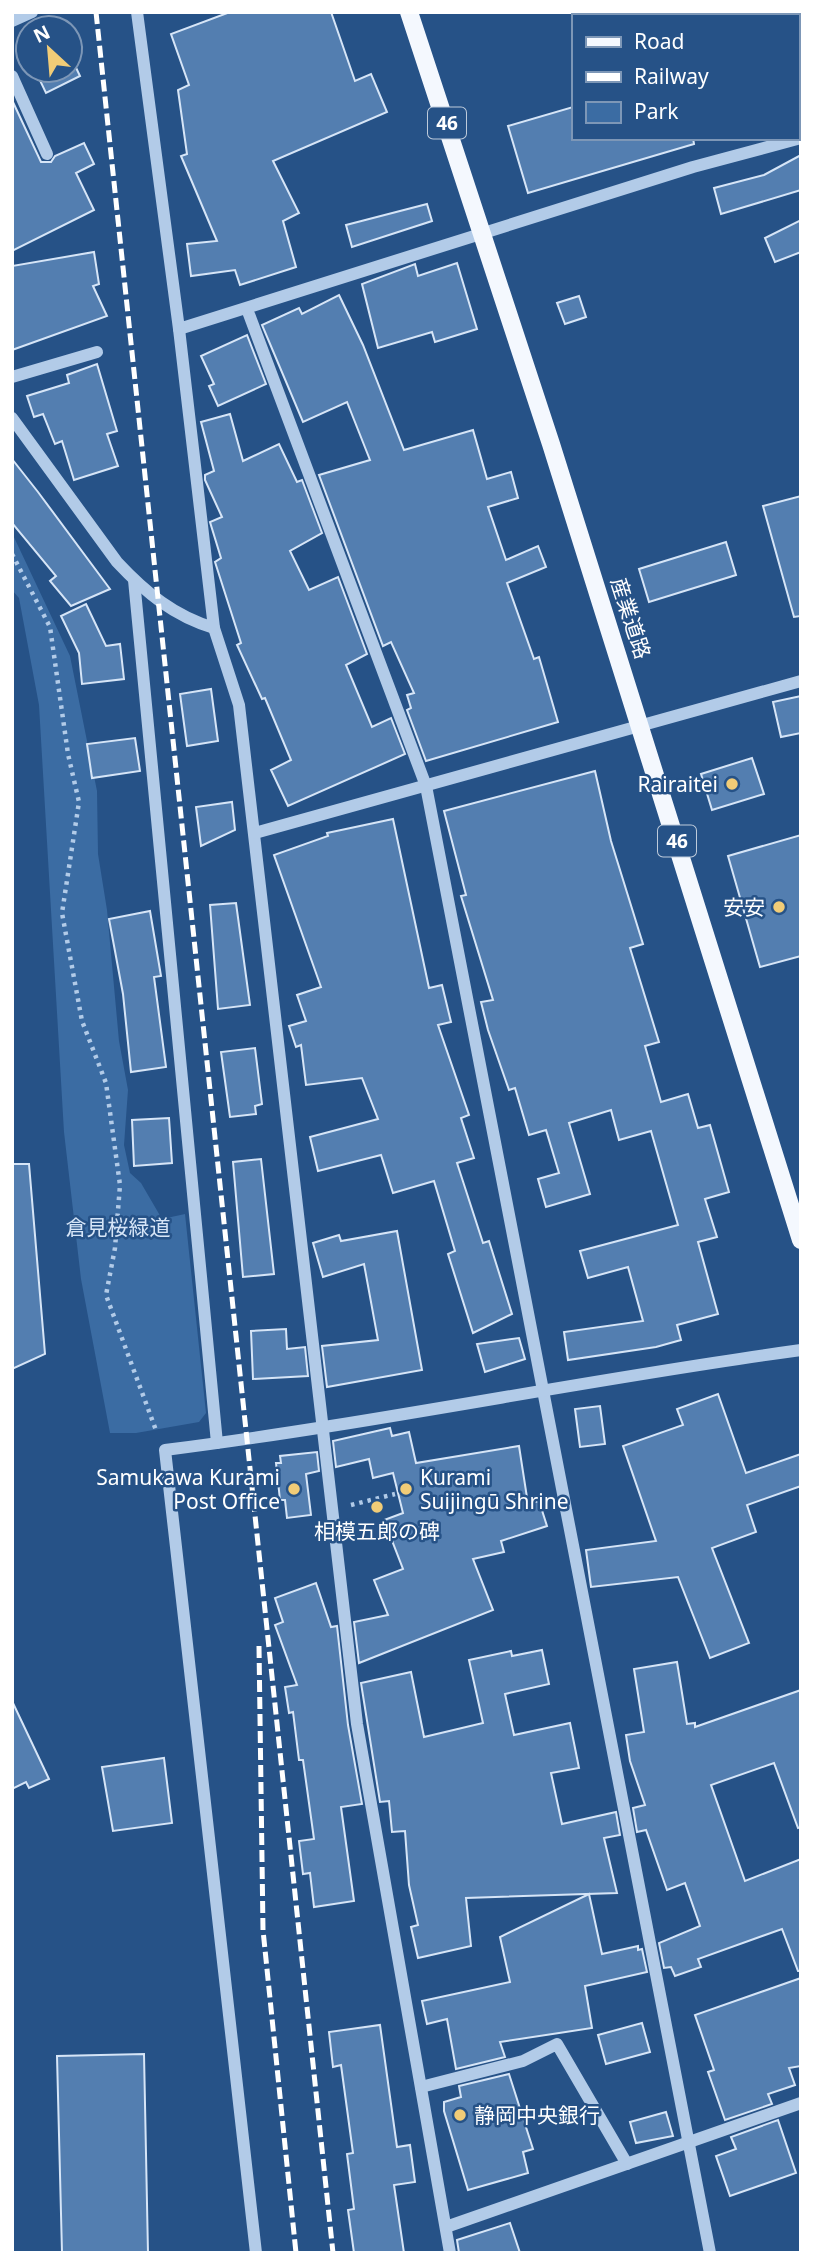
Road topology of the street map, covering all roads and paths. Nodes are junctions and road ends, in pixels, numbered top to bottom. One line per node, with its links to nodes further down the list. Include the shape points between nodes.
1 (32, 12): 4 (street)
2 (137, 12): 10 (street)
3 (409, 12): 8 (main road, 産業道路 / 46)
4 (12, 21)
5 (12, 76): 7 (street)
6 (794, 140): 8 (street)
7 (47, 155)
8 (484, 234): 9 (street); 18 (main road, 産業道路 / 46)
9 (247, 309): 10 (street); 19 (street)
10 (179, 329): 16 (street)
11 (97, 352): 12 (street)
12 (12, 377)
13 (12, 418): 15 (street)
14 (12, 554): 26 (path, via 50,627 79,803 62,913 82,1021 106,1083 120,1185 106,1295)
15 (134, 580): 16 (street, via 187,620); 25 (street)
16 (214, 628): 20 (street, via 239,705)
17 (801, 681): 18 (street)
18 (641, 724): 19 (street); 21 (main road, 産業道路 / 46)
19 (426, 786): 20 (street); 23 (street)
20 (255, 833): 24 (street)
21 (801, 1240)
22 (801, 1350): 23 (street)
23 (545, 1389): 24 (street); 31 (street)
24 (324, 1428): 25 (street); 29 (street, via 358,1724)
25 (217, 1443): 26 (street)
26 (165, 1450): 34 (street)
27 (395, 1494): 28 (path)
28 (370, 1500)
29 (421, 2087): 32 (street, via 523,2061 557,2044); 33 (street)
30 (801, 2104): 31 (street)
31 (688, 2144): 32 (street); 36 (street)
32 (627, 2165): 33 (street)
33 (446, 2227): 35 (street)
34 (256, 2253)
35 (450, 2253)
36 (710, 2253)

